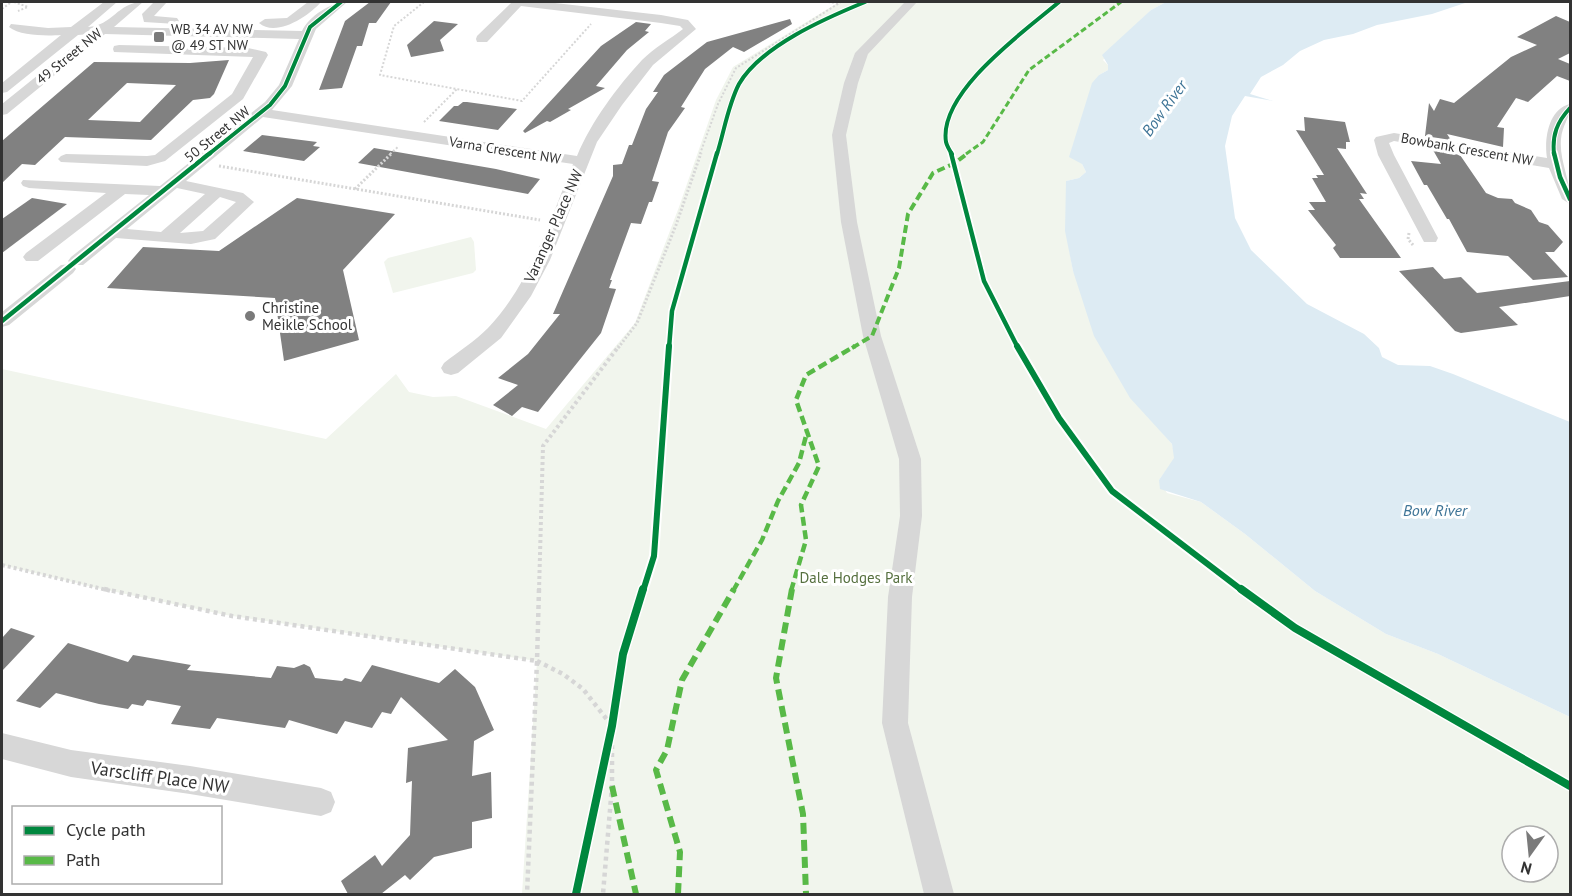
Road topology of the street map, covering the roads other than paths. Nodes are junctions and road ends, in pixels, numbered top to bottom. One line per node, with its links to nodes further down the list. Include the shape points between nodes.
1 (111, 2): 9 (street, 49 Street NW)
2 (137, 2): 10 (street, 49 Street NW)
3 (162, 2): 4 (street, via 147,19 284,23)
4 (315, 2)
5 (341, 2): 11 (street, 50 Street NW, via 318,19)
6 (519, 2): 12 (street); 20 (street, Varna Crescent NW, via 684,23 690,29 632,81 590,142)
7 (911, 2): 35 (street, via 862,53 850,83 839,135 849,222 872,336 910,459 911,516 900,597 895,723)
8 (2, 27): 9 (street, via 29,31)
9 (76, 29): 10 (street); 14 (street, 49 Street NW)
10 (101, 30): 11 (street); 18 (street, 49 Street NW)
11 (306, 35): 17 (street, 50 Street NW, via 285,86)
12 (482, 39)
13 (119, 49): 15 (street, via 261,55)
14 (2, 89)
15 (231, 102): 17 (street, Varna Crescent NW); 19 (street, via 160,158)
16 (1570, 108): 21 (street, via 1554,132)
17 (266, 109): 20 (street, Varna Crescent NW); 23 (street, 50 Street NW)
18 (2, 111)
19 (66, 159)
20 (582, 161): 32 (street, Varanger Place NW, via 522,296 494,333)
21 (1555, 164): 26 (street); 29 (street, Bowbank Crescent NW, via 1394,137 1381,140)
22 (29, 183): 24 (street)
23 (170, 187): 24 (street); 25 (street); 27 (street, 50 Street NW)
24 (121, 189): 30 (street)
25 (217, 192): 28 (street); 28 (street, via 246,202 209,235 191,239)
26 (1570, 199)
27 (113, 233): 28 (street); 31 (street, 50 Street NW)
28 (165, 237)
29 (1430, 238)
30 (32, 257)
31 (2, 321)
32 (451, 368)
33 (2, 746): 34 (street, Varscliff Place NW, via 81,766)
34 (321, 802)
35 (939, 894)

